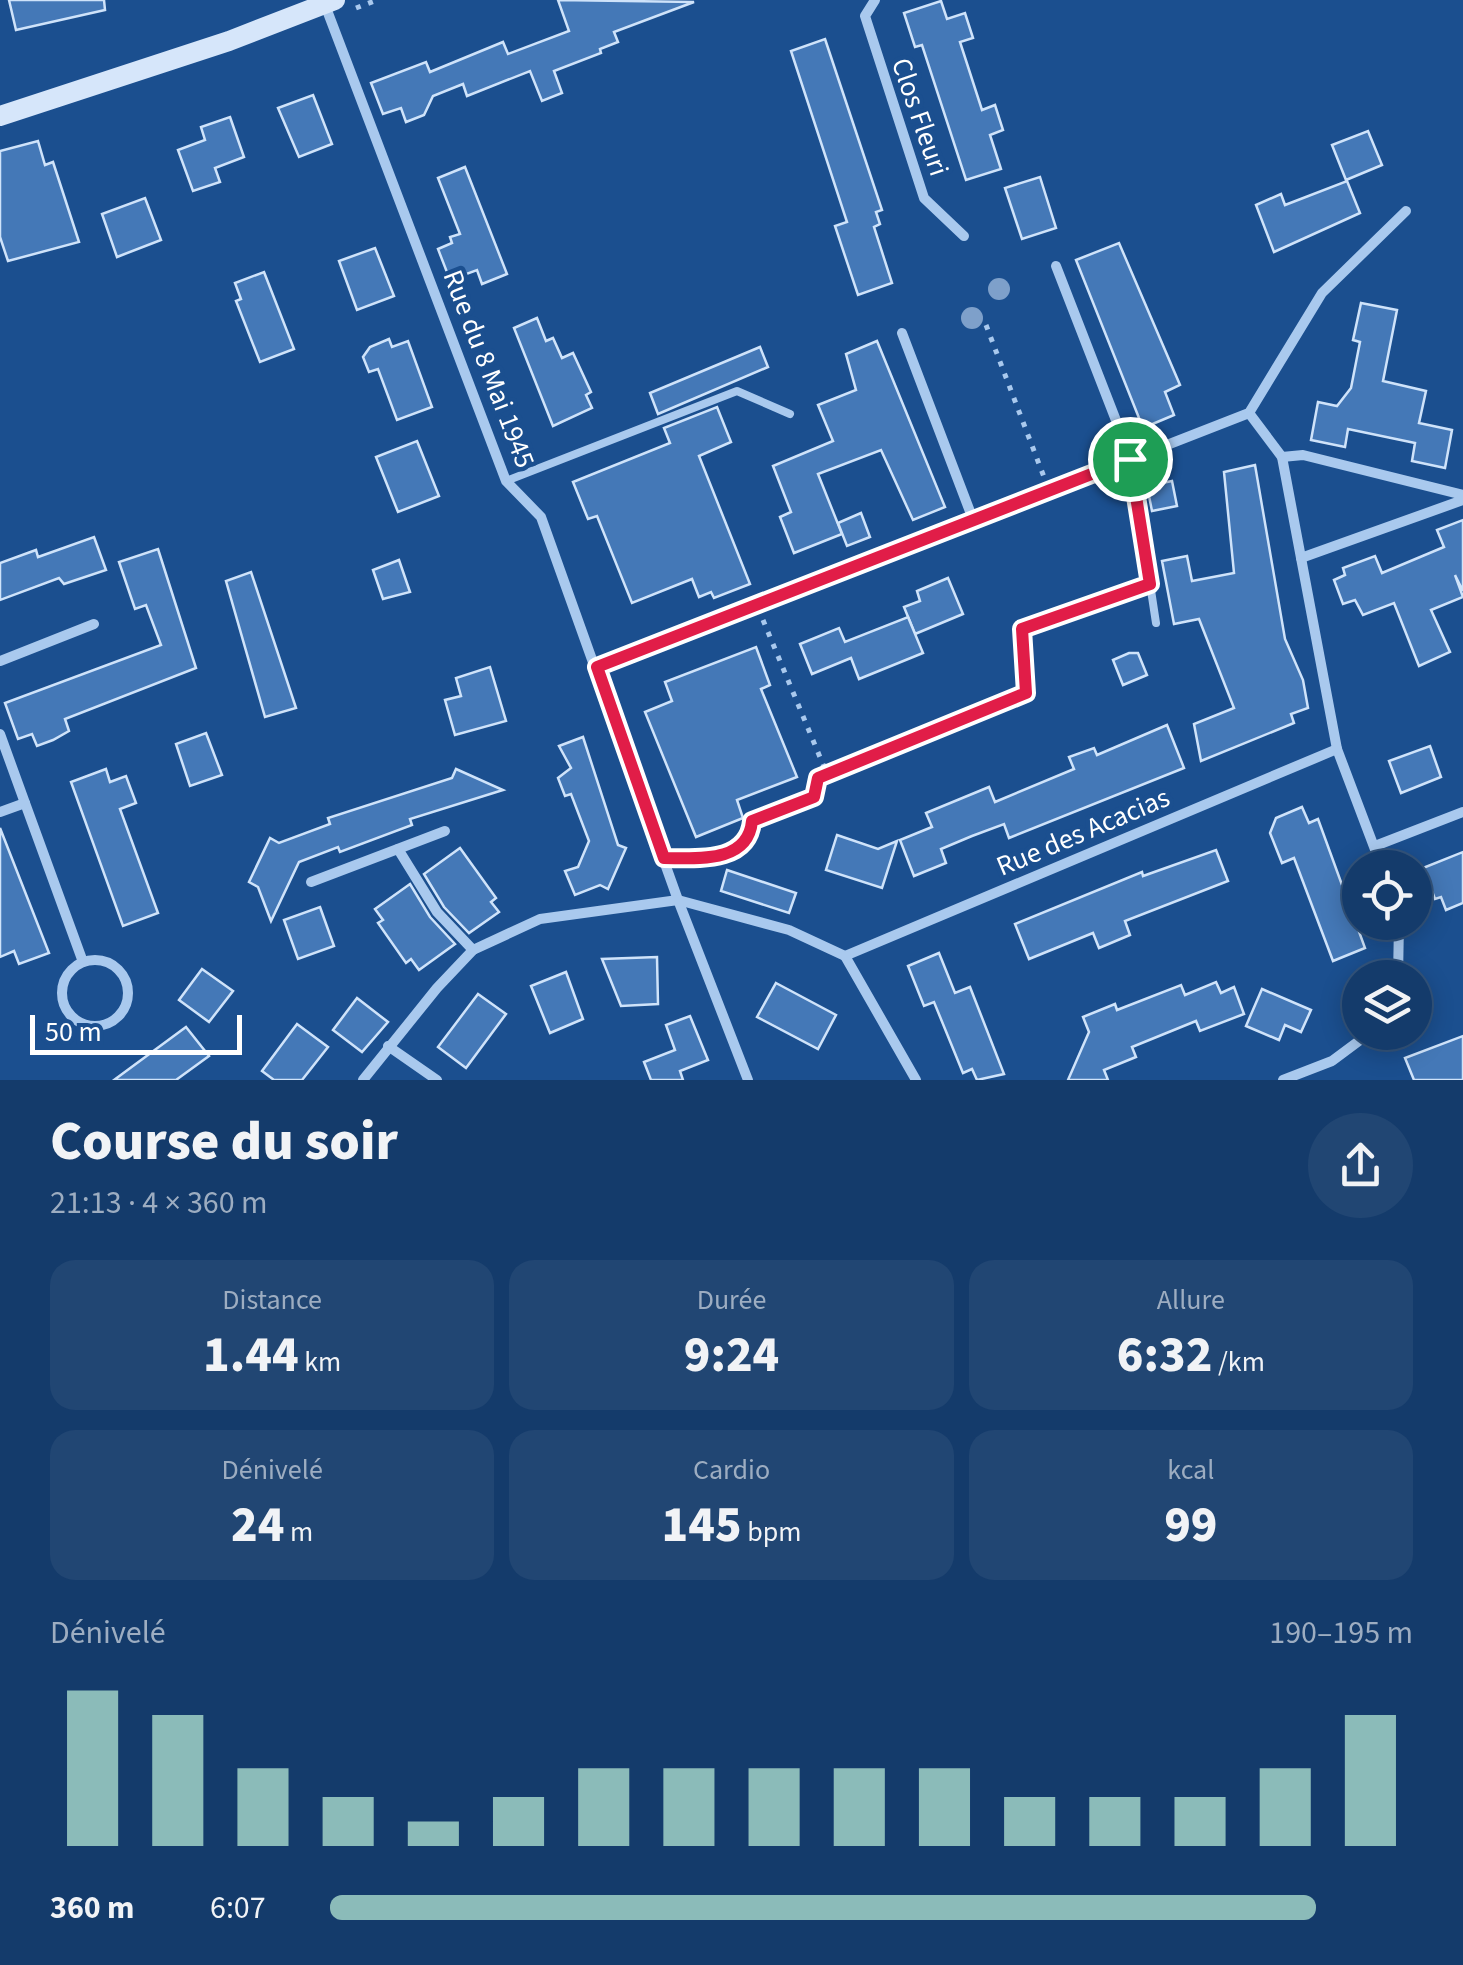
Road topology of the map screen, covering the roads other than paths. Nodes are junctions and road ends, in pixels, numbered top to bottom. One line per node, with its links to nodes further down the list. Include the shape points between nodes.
1 (875, 0): 6 (street, Clos Fleuri, via 865,16 868,30 924,198)
2 (330, 2): 3 (street); 13 (street, Rue du 8 Mai 1945)
3 (302, 6): 4 (street)
4 (0, 116)
5 (1406, 211): 9 (street, via 1322,293)
6 (964, 236)
7 (1056, 266): 12 (street)
8 (902, 333): 15 (street)
9 (1248, 413): 11 (street); 12 (street)
10 (790, 414): 13 (lane, via 737,391)
11 (1282, 457): 14 (street, via 1303,454); 16 (street)
12 (1130, 459): 15 (street); 17 (lane)
13 (506, 482): 20 (street, Rue du 8 Mai 1945, via 541,517)
14 (1463, 498): 16 (street)
15 (974, 522): 20 (street)
16 (1302, 558): 22 (street)
17 (1156, 623)
18 (94, 624): 19 (street)
19 (0, 660)
20 (597, 667): 31 (street, Rue du 8 Mai 1945)
21 (0, 734): 23 (street)
22 (1337, 749): 27 (street); 33 (street, Rue des Acacias)
23 (24, 803): 24 (street); 34 (street)
24 (0, 812)
25 (1463, 812): 27 (street)
26 (445, 831): 28 (street)
27 (1375, 846): 29 (street)
28 (398, 849): 30 (street); 32 (street, via 437,912)
29 (1376, 850)
30 (311, 882)
31 (678, 900): 32 (street, via 540,918); 33 (street, via 789,930); 39 (street, Rue du 8 Mai 1945)
32 (473, 950): 35 (street)
33 (846, 956): 40 (street)
34 (83, 962): 34 (street, via 67,975 64,1005 87,1025 108,1023 124,1008 127,985 105,961)
35 (388, 1046): 37 (street); 38 (street)
36 (1346, 1050): 41 (street)
37 (363, 1080)
38 (437, 1080)
39 (748, 1080)
40 (916, 1080)
41 (1283, 1080)

